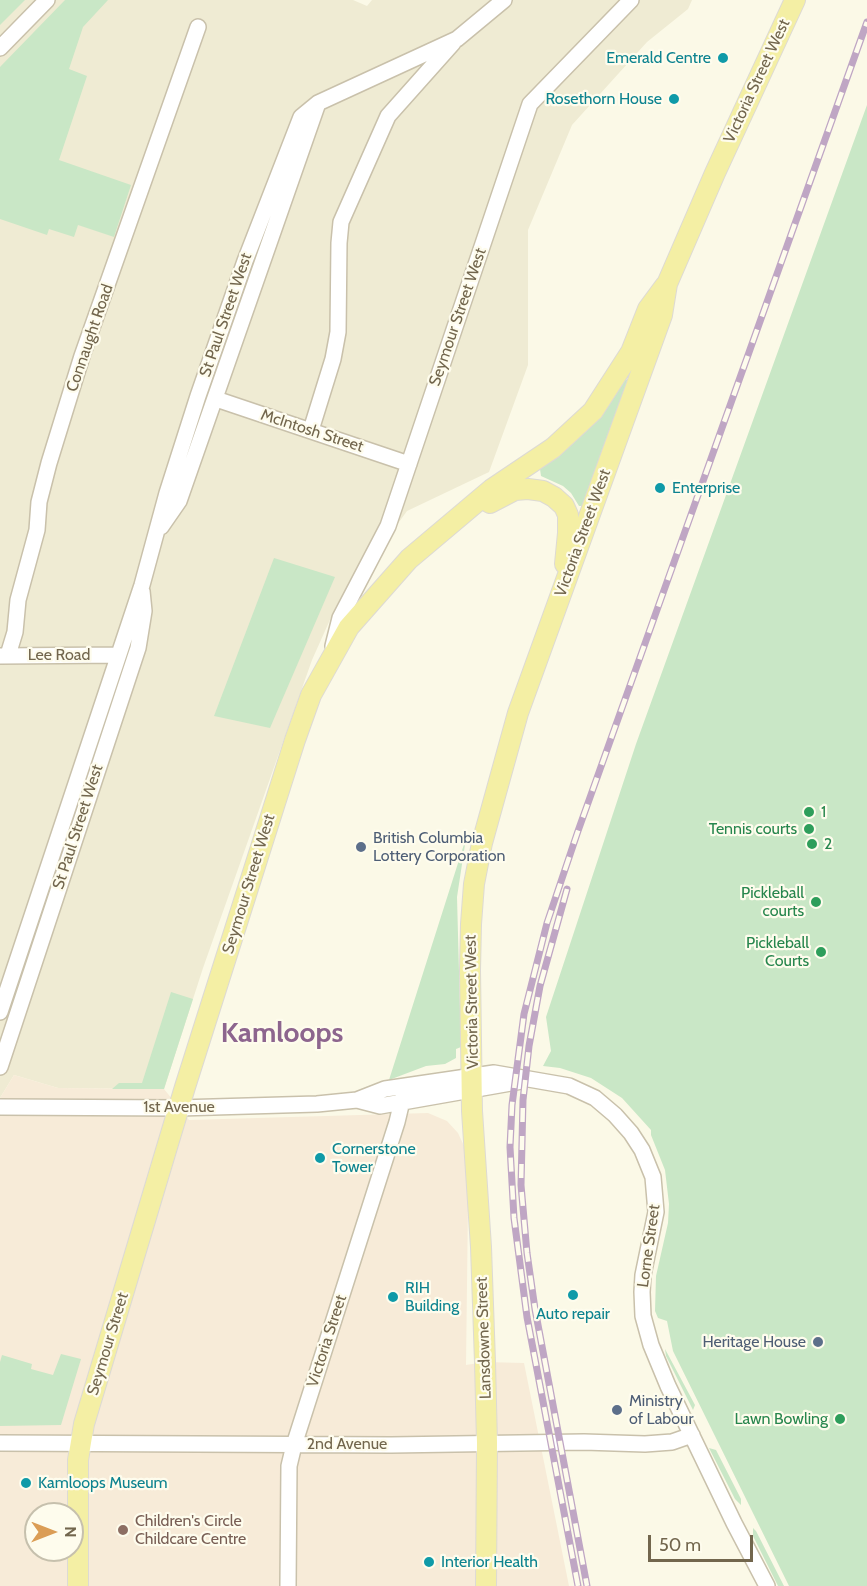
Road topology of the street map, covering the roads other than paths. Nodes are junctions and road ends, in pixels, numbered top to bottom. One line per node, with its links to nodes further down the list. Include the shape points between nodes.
1 (47, 0): 7 (street)
2 (504, 0): 6 (street, St Paul Street West)
3 (631, 0): 12 (street, Seymour Street West, via 530,104)
4 (795, 0): 9 (main road, Victoria Street West)
5 (198, 27): 17 (street, Connaught Road, via 82,356 49,463 37,530 18,600 15,632)
6 (457, 39): 8 (street, St Paul Street West); 11 (street, via 388,116 341,222 338,332)
7 (0, 48)
8 (318, 103): 10 (street, St Paul Street West); 14 (street, St Paul Street West, via 301,117 245,261)
9 (667, 284): 13 (main road, Seymour Street West, via 648,309 631,352 593,411 553,448 492,489); 16 (main road, Victoria Street West, via 662,315)
10 (216, 399): 11 (street, McIntosh Street); 14 (street, St Paul Street West, via 179,501)
11 (311, 430): 12 (street, McIntosh Street)
12 (409, 464): 19 (street, Seymour Street West, via 388,526 340,618)
13 (450, 524): 16 (main road, via 515,490 543,491 564,506 568,533 564,568); 19 (main road, Seymour Street West, via 379,591 349,627)
14 (155, 537): 15 (street, St Paul Street West)
15 (142, 585): 18 (street, St Paul Street West); 21 (street, St Paul Street West, via 144,611 138,648)
16 (549, 625): 23 (main road, Victoria Street West, via 505,756 474,884 470,970)
17 (4, 655): 18 (street, Lee Road)
18 (118, 655): 20 (street, St Paul Street West)
19 (328, 663): 27 (main road, Seymour Street West, via 294,740)
20 (0, 1012)
21 (0, 1067)
22 (446, 1081): 23 (street, 1st Avenue); 24 (street, 1st Avenue, via 384,1089); 25 (street, via 408,1092)
23 (472, 1083): 25 (street, 1st Avenue); 28 (street, Lorne Street, via 494,1073 569,1086 595,1098 621,1121 646,1157 656,1205 643,1275 643,1316 654,1354); 30 (main road, Lansdowne Street)
24 (357, 1100): 25 (street, 1st Avenue, via 380,1106); 27 (street, 1st Avenue)
25 (402, 1102): 32 (street, Victoria Street)
26 (0, 1107): 27 (street, 1st Avenue)
27 (178, 1108): 31 (main road, Seymour Street)
28 (692, 1435): 30 (street, 2nd Avenue, via 653,1444); 36 (street, Lorne Street)
29 (0, 1443): 31 (street, 2nd Avenue)
30 (487, 1443): 32 (street, 2nd Avenue); 35 (main road, Lansdowne Street)
31 (81, 1444): 32 (street, 2nd Avenue); 33 (main road, Seymour Street)
32 (294, 1444): 34 (street, Victoria Street, via 289,1466)
33 (78, 1586)
34 (288, 1586)
35 (486, 1586)
36 (767, 1586)

